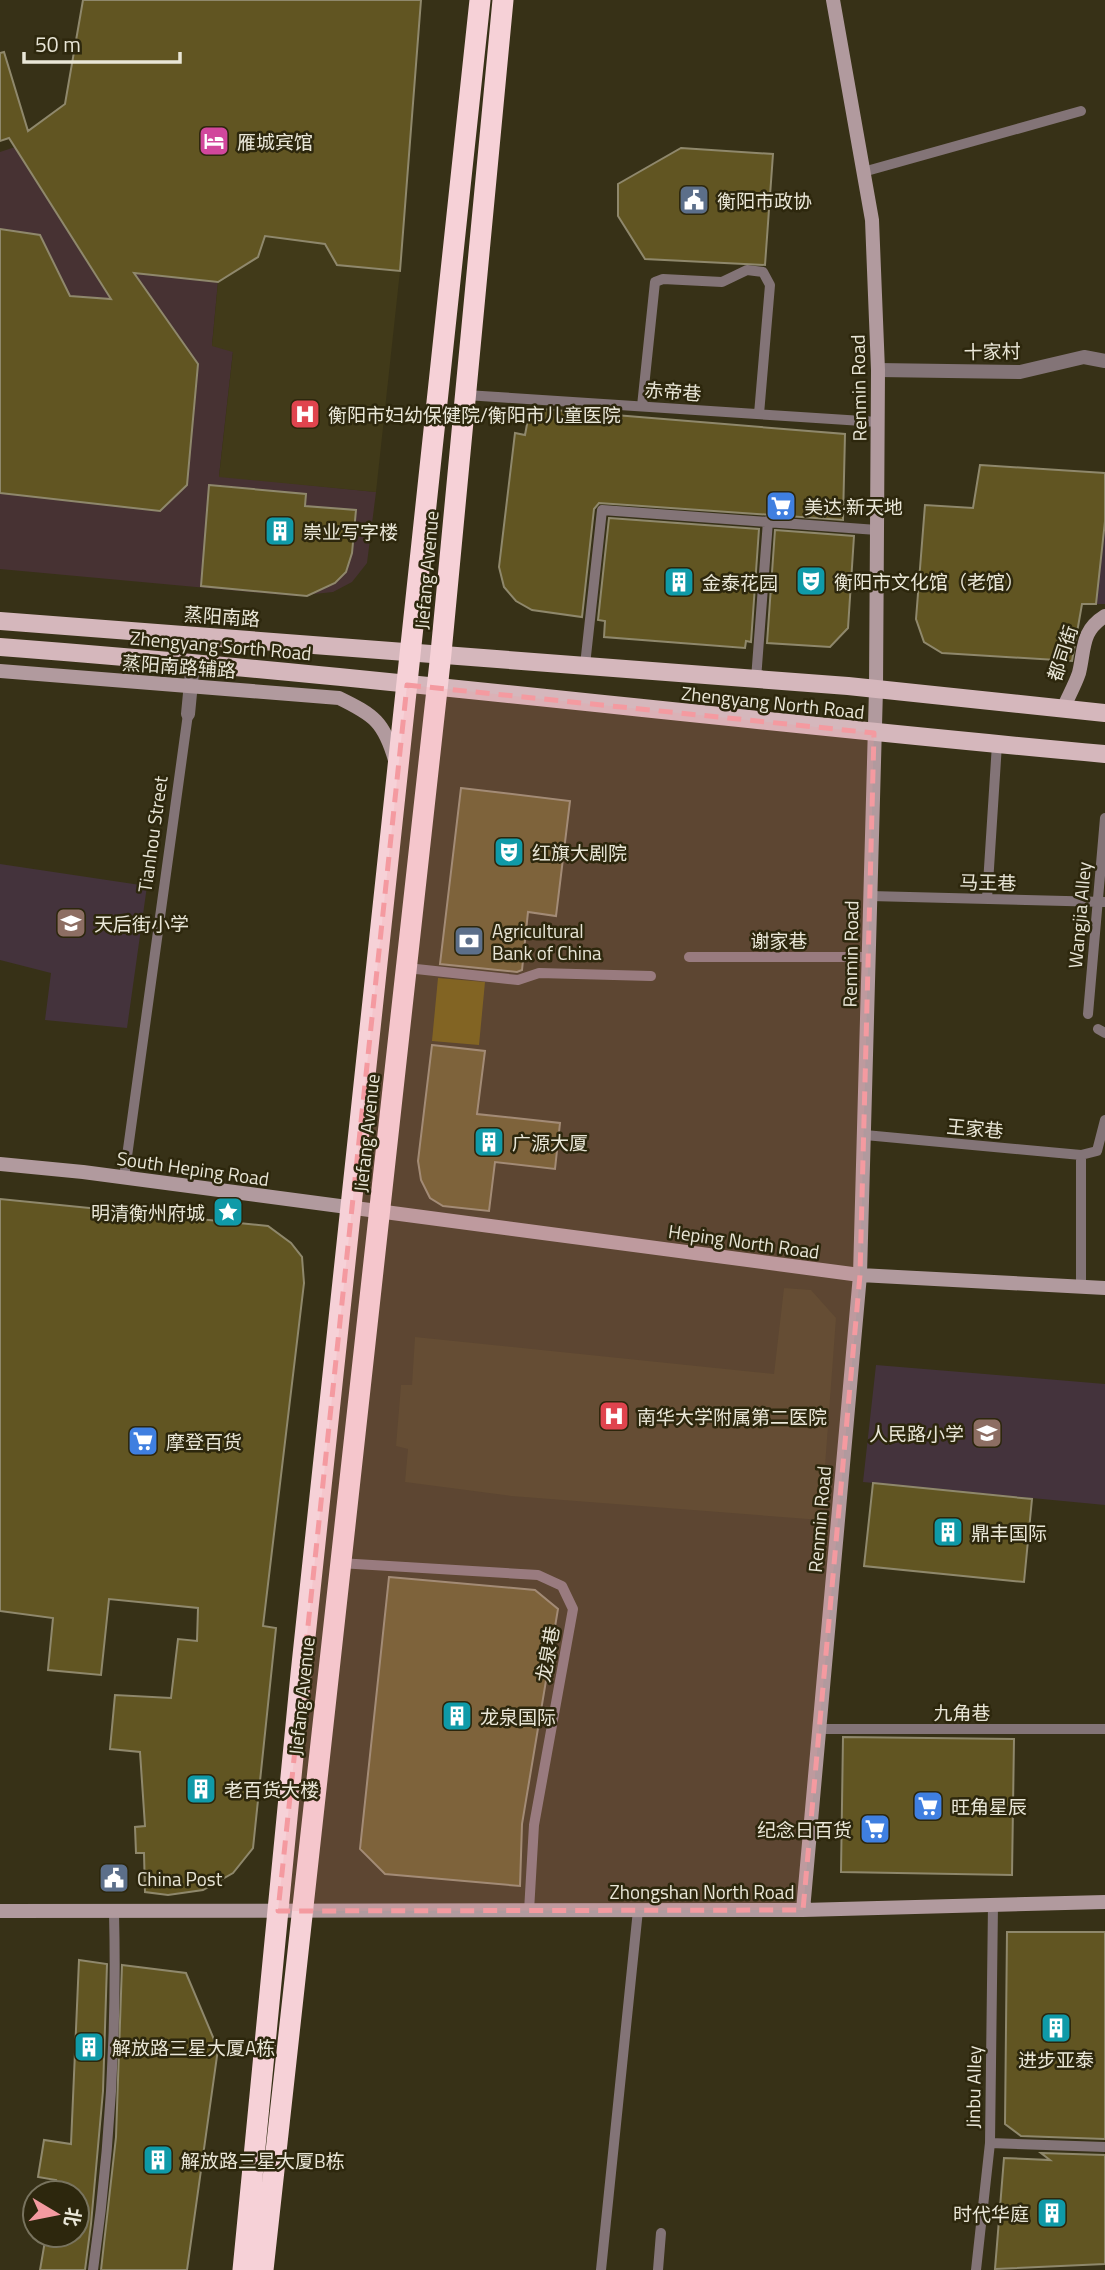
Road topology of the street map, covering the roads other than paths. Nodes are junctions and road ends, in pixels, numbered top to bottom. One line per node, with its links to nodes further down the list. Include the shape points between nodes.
1 (481, 0): 17 (highway, Jiefang Avenue)
2 (503, 0): 8 (highway, Jiefang Avenue)
3 (833, 0): 5 (street, Renmin Road)
4 (1081, 111): 5 (lane)
5 (863, 172): 7 (street, Renmin Road, via 872,220)
6 (1105, 361): 7 (street, 十家村, via 1084,357 1020,372)
7 (878, 370): 11 (street, Renmin Road)
8 (466, 395): 9 (lane, 赤帝巷); 18 (highway, Jiefang Avenue)
9 (642, 406): 10 (lane, 赤帝巷); 10 (lane, via 655,282 722,282 747,270 763,272 770,285)
10 (759, 414): 11 (lane, 赤帝巷)
11 (878, 422): 13 (street, Renmin Road)
12 (768, 521): 13 (lane); 20 (lane, via 602,510); 22 (lane)
13 (877, 530): 26 (street, Renmin Road)
14 (1105, 616): 27 (street, 都司街, via 1092,624 1082,643 1079,673)
15 (0, 621): 17 (main road, 蒸阳南路)
16 (0, 647): 19 (main road, Zhengyang Sorth Road)
17 (412, 651): 18 (main road, 蒸阳南路); 23 (highway, Jiefang Avenue)
18 (441, 653): 20 (main road, Zhengyang North Road); 25 (highway, Jiefang Avenue)
19 (193, 662): 23 (main road, Zhengyang Sorth Road); 24 (street, Tianhou Street)
20 (585, 665): 22 (main road, Zhengyang North Road)
21 (0, 671): 24 (street, 蒸阳南路辅路)
22 (756, 679): 26 (main road, Zhengyang North Road)
23 (407, 685): 25 (main road, Zhengyang Sorth Road); 33 (highway, Jiefang Avenue)
24 (191, 686): 29 (street, Tianhou Street); 33 (street, 蒸阳南路辅路, via 339,698 386,730)
25 (437, 688): 30 (main road, Zhengyang North Road); 40 (highway, Jiefang Avenue)
26 (876, 689): 27 (main road, Zhengyang North Road); 30 (street, Renmin Road)
27 (1063, 709): 28 (main road, Zhengyang North Road)
28 (1105, 713)
29 (188, 714): 47 (lane, Tianhou Street)
30 (874, 733): 31 (main road, Zhengyang North Road); 35 (street, Renmin Road)
31 (997, 744): 32 (main road, Zhengyang North Road); 36 (lane)
32 (1105, 754)
33 (398, 771): 48 (highway, Jiefang Avenue)
34 (1105, 818): 37 (lane, Wangjia Alley)
35 (870, 896): 36 (lane, 马王巷); 39 (street, Renmin Road)
36 (987, 899): 37 (lane, 马王巷)
37 (1102, 902): 42 (lane, Wangjia Alley)
38 (689, 957): 39 (lane, 谢家巷)
39 (869, 957): 44 (street, Renmin Road)
40 (407, 968): 41 (lane, via 517,980 539,973); 49 (highway, Jiefang Avenue)
41 (651, 976)
42 (1088, 1014)
43 (1105, 1121): 45 (lane, via 1097,1151)
44 (865, 1135): 45 (lane, 王家巷); 50 (street, Renmin Road)
45 (1081, 1155): 51 (lane)
46 (0, 1164): 47 (street, South Heping Road)
47 (124, 1178): 48 (street, South Heping Road)
48 (352, 1208): 49 (street, South Heping Road); 63 (highway, Jiefang Avenue)
49 (380, 1212): 50 (street, Heping North Road); 53 (highway, Jiefang Avenue)
50 (860, 1275): 51 (street, Heping North Road); 54 (street, Renmin Road)
51 (1081, 1285): 52 (street, Heping North Road)
52 (1105, 1288)
53 (340, 1563): 60 (lane, 龙泉巷, via 538,1575 562,1586 573,1609 534,1825); 63 (highway, Jiefang Avenue)
54 (819, 1729): 55 (lane, 九角巷); 59 (street, Renmin Road)
55 (1105, 1729)
56 (1105, 1902): 57 (street, Zhongshan North Road)
57 (993, 1904): 59 (street, Zhongshan North Road); 64 (lane, Jinbu Alley)
58 (638, 1910): 59 (street, Zhongshan North Road); 60 (street, Zhongshan North Road); 70 (lane)
59 (803, 1910)
60 (529, 1911): 63 (street, Zhongshan North Road)
61 (0, 1912): 62 (street, Zhongshan North Road)
62 (114, 1912): 63 (street, Zhongshan North Road); 67 (lane, via 116,2001 107,2175)
63 (289, 1912): 68 (highway, Jiefang Avenue); 69 (highway, Jiefang Avenue)
64 (990, 2143): 65 (lane); 72 (lane, Jinbu Alley)
65 (1105, 2147)
66 (661, 2233): 71 (lane)
67 (93, 2270)
68 (243, 2270)
69 (263, 2270)
70 (601, 2270)
71 (658, 2270)
72 (976, 2270)

